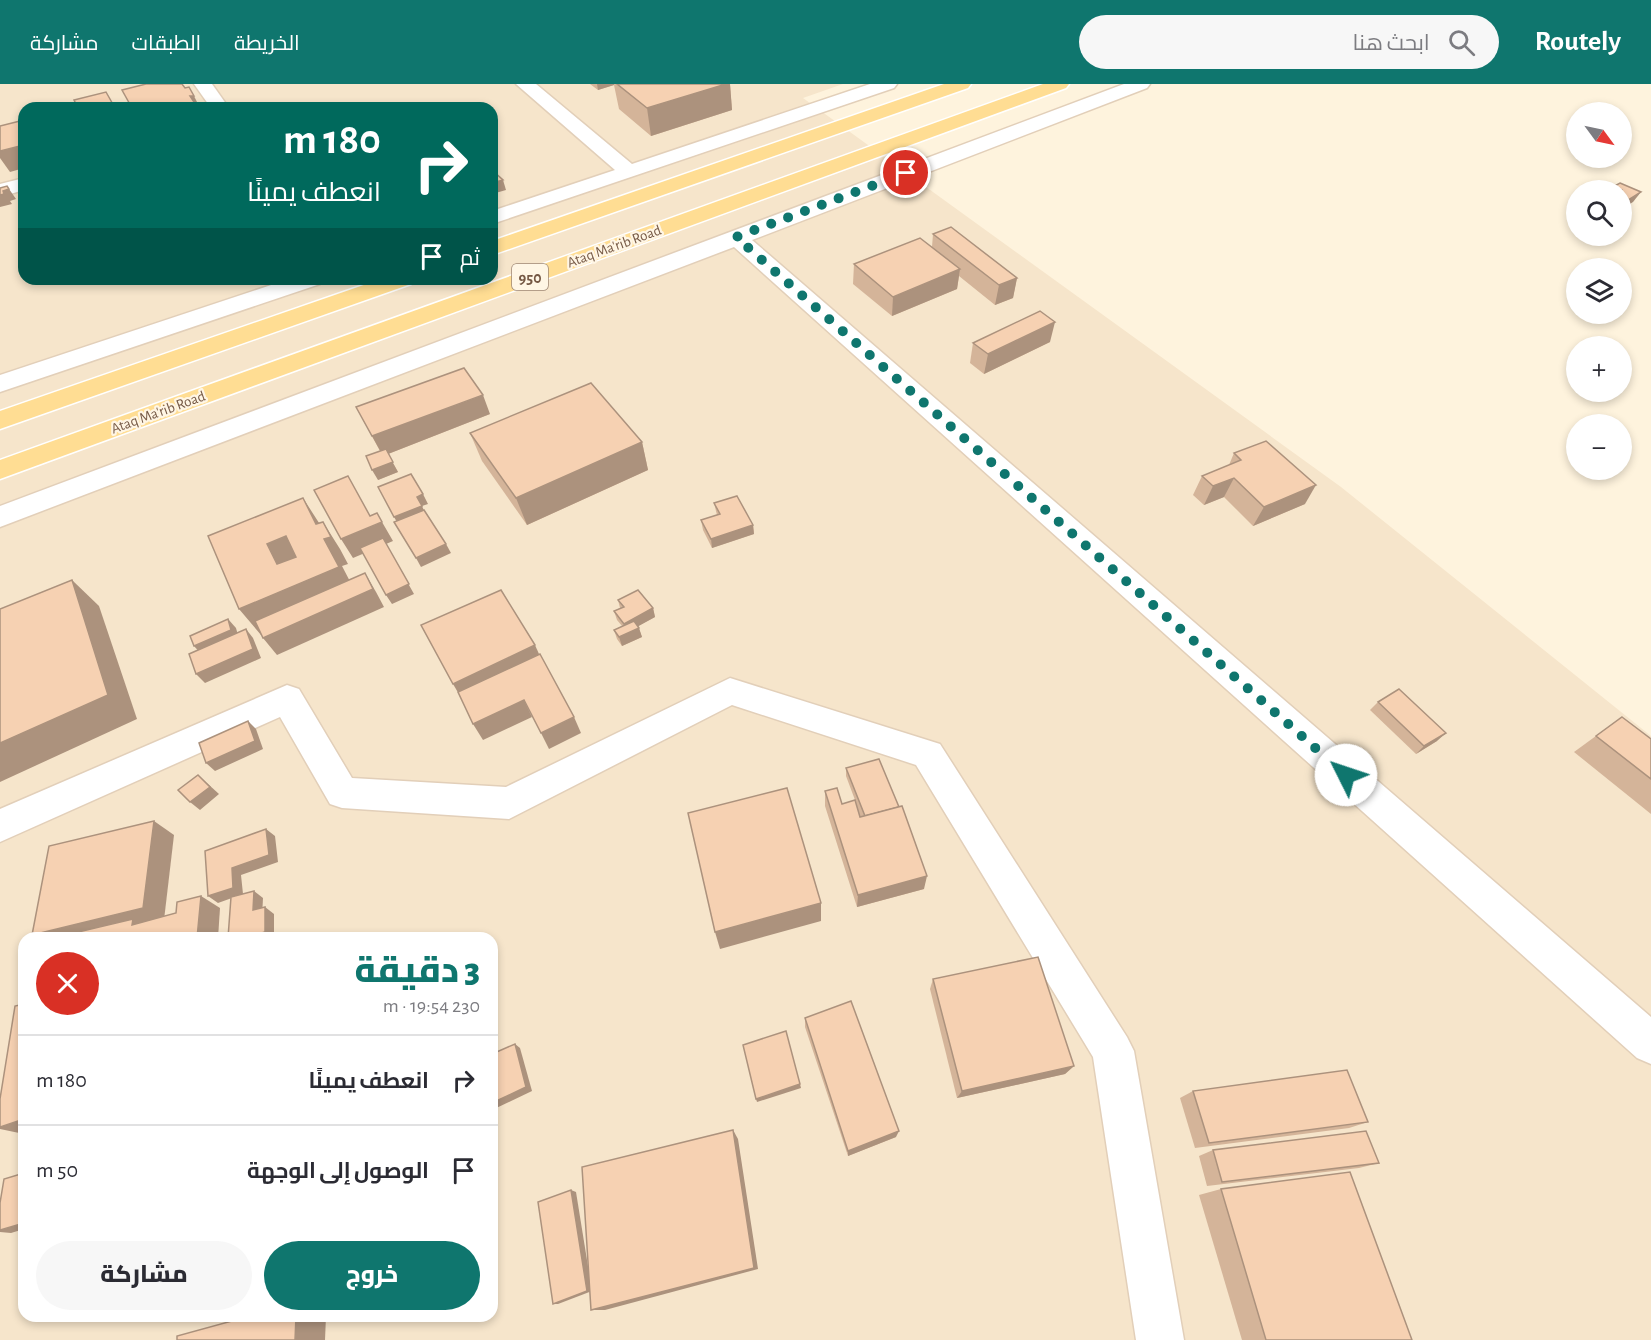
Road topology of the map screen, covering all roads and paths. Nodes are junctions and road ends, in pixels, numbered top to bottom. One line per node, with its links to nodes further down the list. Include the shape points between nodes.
1 (203, 84): 7 (street)
2 (525, 84): 8 (street)
3 (888, 84): 8 (street)
4 (962, 84): 13 (main road, 950)
5 (1060, 84): 19 (main road, Ataq Ma'rib Road / 950)
6 (1141, 84): 12 (street)
7 (216, 102)
8 (630, 172): 11 (street)
9 (18, 186): 10 (street)
10 (0, 191)
11 (498, 216)
12 (736, 237): 21 (street); 23 (street)
13 (498, 246)
14 (294, 285): 16 (street)
15 (386, 285): 17 (main road)
16 (0, 384)
17 (59, 399): 18 (main road); 19 (main road)
18 (0, 420)
19 (84, 440): 20 (main road, Ataq Ma'rib Road / 950)
20 (0, 470)
21 (0, 517)
22 (0, 826): 24 (street, via 287,699 342,793 509,803 730,691 928,754 1113,1051)
23 (1651, 1044)
24 (1160, 1340)

